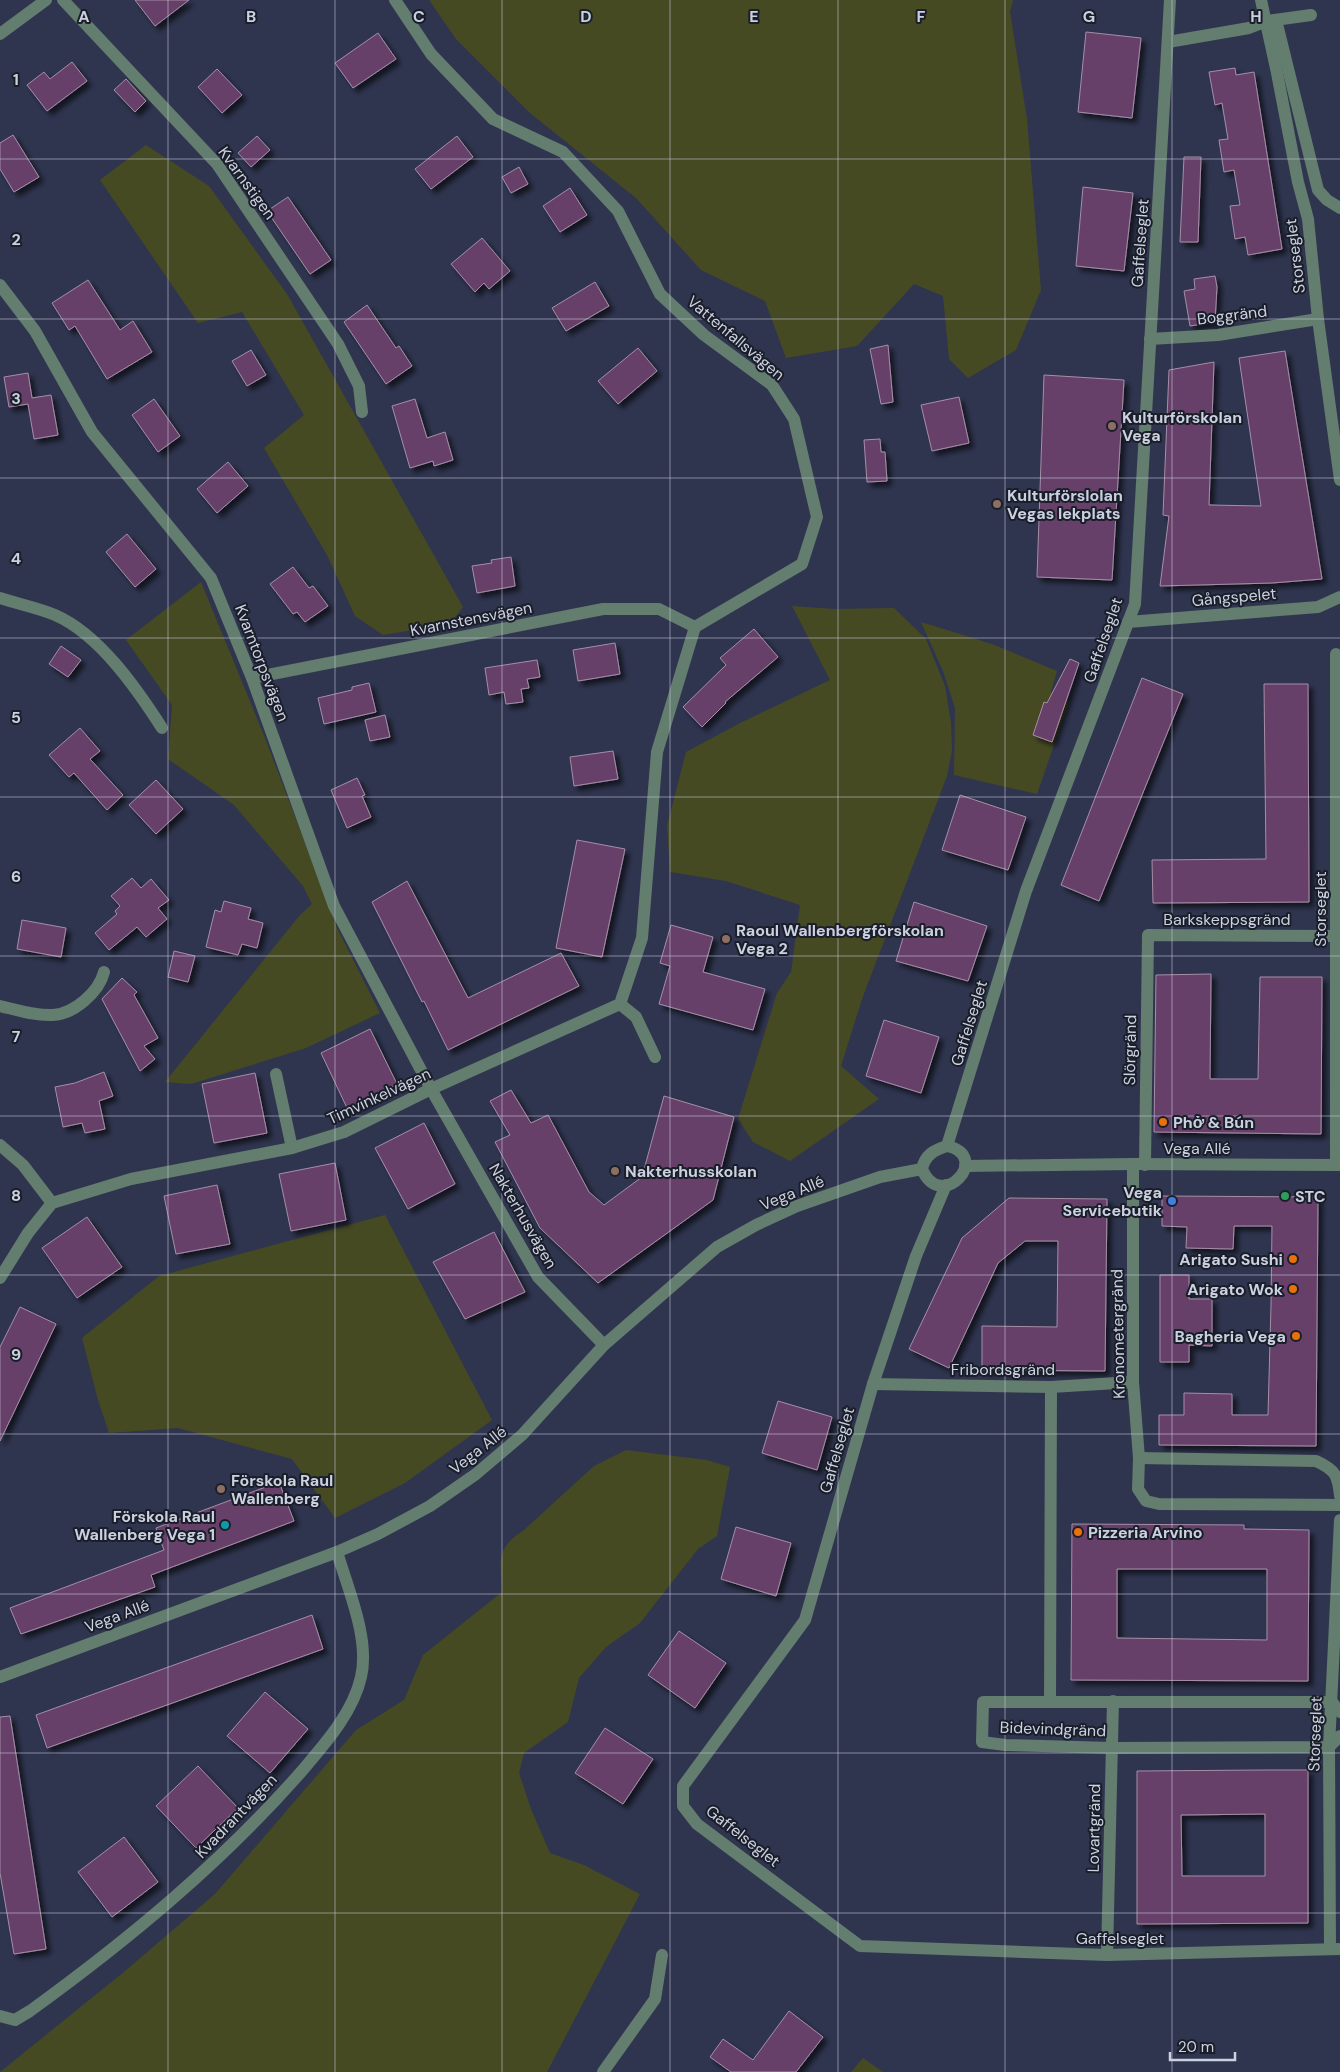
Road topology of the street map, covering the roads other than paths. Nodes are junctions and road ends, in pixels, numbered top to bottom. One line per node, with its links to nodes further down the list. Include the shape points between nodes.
1 (46, 0): 8 (street)
2 (63, 0): 14 (street, Kvarnstigen, via 216,164 338,344 358,386)
3 (394, 0): 19 (street, Vattenfallsvägen, via 431,54 493,119 563,152 618,211 660,294 704,336 772,385 794,419 817,518 802,564)
4 (1170, 0): 9 (street, Gaffelseglet)
5 (1261, 0): 7 (street, Storseglet)
6 (1311, 14): 7 (street)
7 (1271, 21): 9 (street); 10 (street, via 1318,190); 12 (street, Storseglet, via 1298,182 1308,219)
8 (0, 34)
9 (1168, 42): 13 (street, Gaffelseglet)
10 (1340, 208)
11 (0, 285): 21 (street, Kvarntorpsvägen, via 35,331 92,432 211,578)
12 (1318, 319): 13 (street, Boggränd, via 1218,335); 15 (street, Storseglet)
13 (1150, 340): 18 (street, Gaffelseglet, via 1135,604)
14 (362, 412)
15 (1340, 480)
16 (1340, 597): 18 (street, Gångspelet, via 1318,606)
17 (0, 598): 22 (street, via 56,615 85,634 107,653)
18 (1128, 622): 32 (street, Gaffelseglet, via 1026,891)
19 (695, 627): 21 (street, Kvarnstensvägen, via 659,609 603,609); 26 (street, via 657,752 642,938)
20 (1336, 654): 24 (street, Storseglet)
21 (252, 678): 30 (street, Kvarntorpsvägen, via 334,906)
22 (162, 728)
23 (1148, 935): 24 (street, Barkskeppsgränd); 34 (street, Slörgränd)
24 (1338, 937): 35 (street, Storseglet)
25 (104, 972): 27 (street, via 90,996 74,1008 55,1015)
26 (620, 1004): 28 (street, via 636,1017); 30 (street, Timvinkelvägen)
27 (0, 1006)
28 (655, 1057)
29 (276, 1074): 33 (street)
30 (431, 1089): 33 (street, Timvinkelvägen, via 344,1132); 41 (street, Nakterhusvägen, via 538,1277)
31 (0, 1145): 39 (street, via 23,1166)
32 (946, 1146): 36 (street, via 958,1151); 37 (street, via 926,1157)
33 (292, 1148): 39 (street, Timvinkelvägen, via 131,1179)
34 (1139, 1164): 35 (street, Vega Allé); 36 (street, Vega Allé); 42 (street, Kronometergränd)
35 (1338, 1165)
36 (965, 1166): 38 (street, via 960,1180)
37 (922, 1169): 38 (street, via 929,1180); 41 (street, Vega Allé, via 880,1177 797,1206 756,1225 718,1247)
38 (946, 1186): 43 (street, Gaffelseglet, via 916,1256)
39 (52, 1203): 40 (street, via 28,1233)
40 (0, 1278)
41 (604, 1345): 49 (street, Vega Allé, via 522,1435 476,1474 430,1506)
42 (1133, 1382): 44 (street, Fribordsgränd); 45 (street, Kronometergränd)
43 (873, 1384): 44 (street, Fribordsgränd); 59 (street, Gaffelseglet, via 804,1620 683,1786 683,1806 697,1824 860,1946)
44 (1051, 1387): 52 (street)
45 (1139, 1458): 46 (street, via 1316,1461 1329,1467 1338,1478); 47 (street, Kronometergränd, via 1138,1489 1146,1500 1159,1504)
46 (1340, 1496)
47 (1340, 1505)
48 (1340, 1520): 53 (street, Storseglet)
49 (337, 1552): 50 (street, Vega Allé); 60 (street, Kvadrantvägen, via 363,1650 361,1677 351,1703 333,1731 280,1796 169,1903 30,2011 15,2020)
50 (0, 1677)
51 (1114, 1701): 52 (street, Bidevindgränd); 53 (street, Bidevindgränd); 56 (street, Lovartgränd)
52 (1050, 1702): 56 (street, Bidevindgränd, via 983,1702 982,1742)
53 (1336, 1707): 55 (street, Storseglet)
54 (1340, 1736): 55 (street)
55 (1329, 1747): 56 (street, Bidevindgränd); 57 (street, Storseglet)
56 (1112, 1748): 59 (street, Lovartgränd)
57 (1335, 1949): 59 (street, Gaffelseglet)
58 (662, 1955): 61 (street, via 655,1999)
59 (1107, 1956)
60 (0, 2016)
61 (603, 2072)

